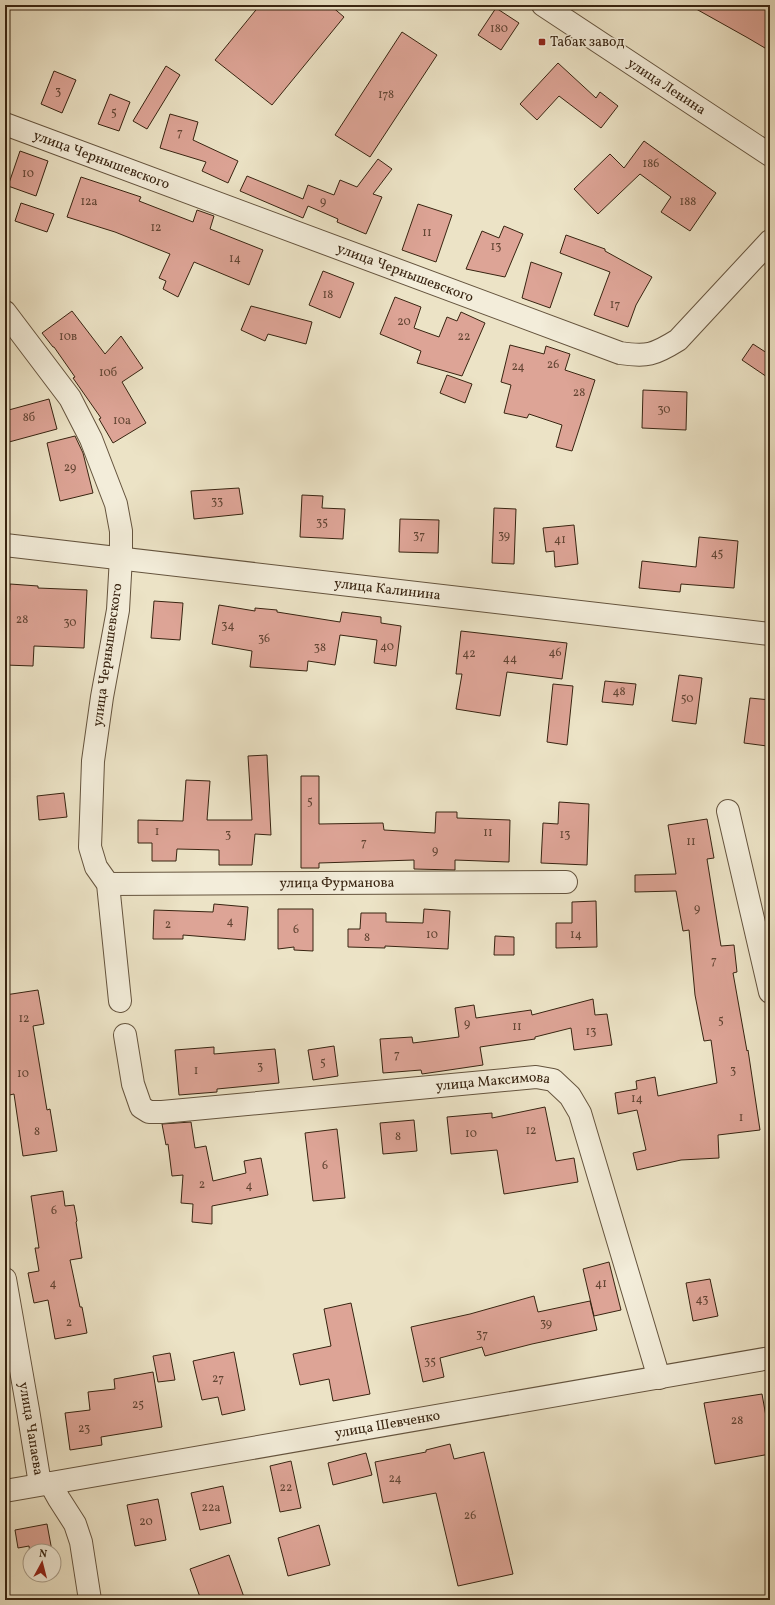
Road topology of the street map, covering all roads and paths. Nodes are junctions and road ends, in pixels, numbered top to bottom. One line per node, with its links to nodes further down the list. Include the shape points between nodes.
1 (543, 5): 3 (street, улица Ленина)
2 (5, 124): 4 (street, улица Чернышевского, via 612,350 638,356 651,355 678,340)
3 (770, 155)
4 (770, 241)
5 (5, 312): 7 (street, улица Чернышевского, via 70,398 91,439 116,504)
6 (5, 544): 7 (street, улица Калинина)
7 (121, 558): 8 (street, улица Калинина); 11 (street, улица Чернышевского, via 118,610 92,761 90,847 96,867)
8 (770, 634)
9 (728, 811): 12 (street)
10 (566, 882): 11 (street, улица Фурманова)
11 (108, 884): 13 (street, улица Чернышевского)
12 (770, 992)
13 (120, 1001)
14 (125, 1035): 17 (street, улица Максимова, via 133,1084 141,1107 150,1112 536,1076 553,1080 570,1096 580,1113)
15 (5, 1279): 18 (street, улица Чапаева, via 28,1410)
16 (770, 1358): 17 (street, улица Шевченко)
17 (659, 1378): 18 (street, улица Шевченко)
18 (45, 1483): 19 (street, улица Шевченко); 20 (street, via 75,1524 81,1542)
19 (5, 1491)
20 (90, 1600)

